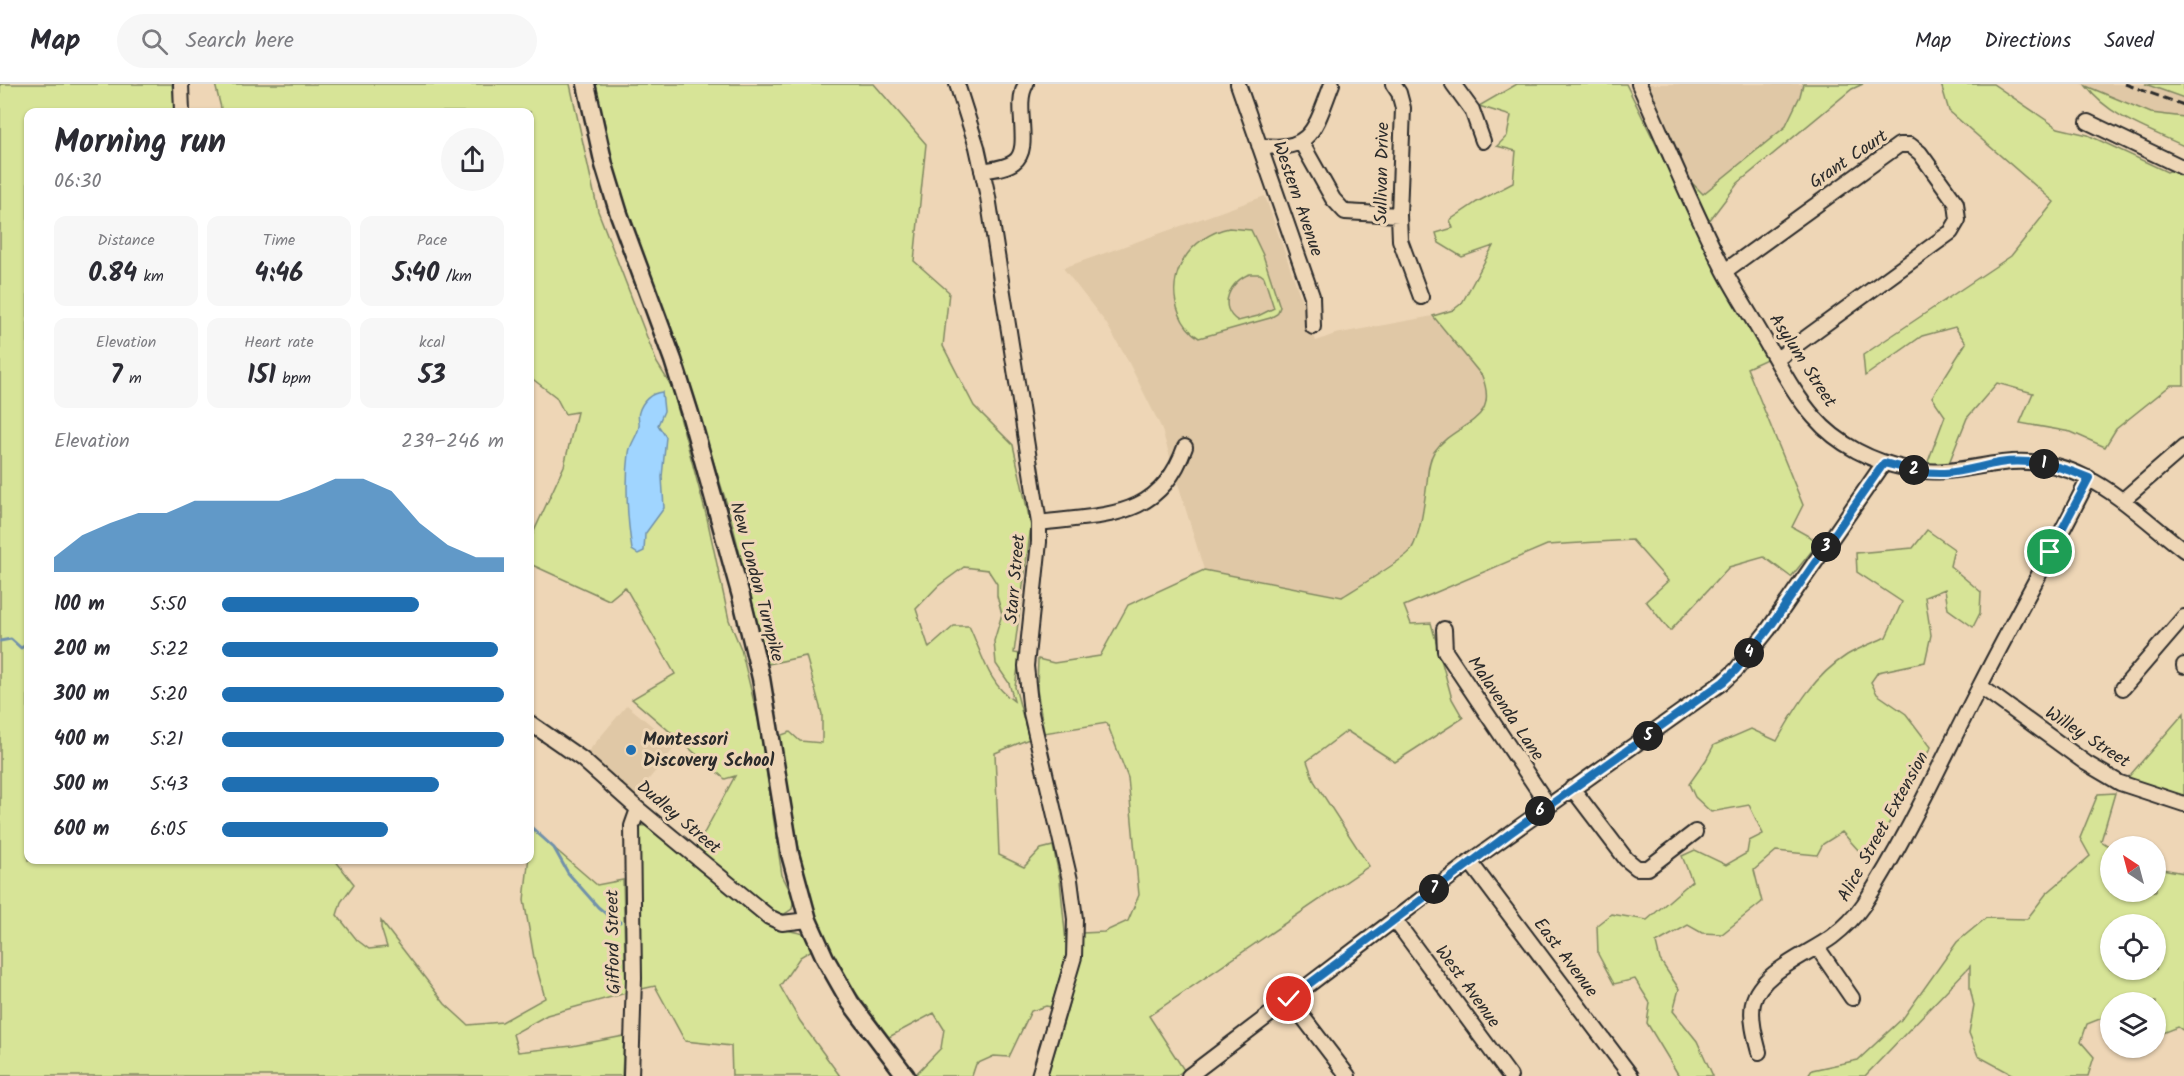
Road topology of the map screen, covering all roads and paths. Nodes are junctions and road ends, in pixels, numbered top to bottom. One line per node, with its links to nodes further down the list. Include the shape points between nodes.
1 (181, 84): 10 (street)
2 (586, 84): 41 (main road, New London Turnpike, via 604,165 673,360 741,596 760,678 790,854)
3 (957, 84): 16 (street, Starr Street)
4 (1026, 84): 16 (street, via 1021,100 1020,156 1008,165)
5 (1238, 84): 14 (street, Western Avenue)
6 (1332, 84): 13 (street, via 1314,129)
7 (1393, 84): 17 (street, Sullivan Drive, via 1403,108)
8 (1453, 84): 12 (street, via 1472,110)
9 (1639, 84): 18 (street, Asylum Street)
10 (182, 108)
11 (2088, 122): 15 (street)
12 (1483, 141)
13 (1301, 142): 14 (street, via 1274,147); 17 (street, via 1333,200 1345,212)
14 (1259, 145): 20 (street, Western Avenue, via 1312,296)
15 (2184, 168)
16 (982, 171): 27 (street, Starr Street)
17 (1399, 215): 19 (street, Sullivan Drive, via 1400,240)
18 (1725, 271): 21 (street, Asylum Street); 21 (street, Grant Court, via 1899,145 1910,145 1920,153 1956,203 1958,220 1950,232)
19 (1421, 297)
20 (1313, 327)
21 (1777, 359): 24 (street, Asylum Street, via 1815,418 1848,446)
22 (1185, 447): 27 (street, via 1170,479 1142,504 1120,512)
23 (2184, 447): 26 (street)
24 (1884, 463): 25 (street, Asylum Street, via 1943,473 2034,462); 34 (street, via 1736,670)
25 (2089, 478): 26 (street, Asylum Street); 31 (street, Alice Street Extension)
26 (2123, 500): 28 (street, Asylum Street)
27 (1039, 523): 48 (street, Starr Street, via 1026,666 1031,712 1070,880 1075,919 1074,957)
28 (2184, 550)
29 (2184, 617): 32 (street)
30 (1444, 629): 36 (street, Malavenda Lane, via 1445,651)
31 (1980, 686): 35 (street, Willey Street, via 2086,763 2121,783); 42 (street, Alice Street Extension, via 1909,826 1863,906 1850,922)
32 (2123, 688)
33 (534, 726): 37 (street, Dudley Street, via 582,759)
34 (1572, 788): 36 (street); 38 (street, via 1637,868 1647,868)
35 (2184, 804)
36 (1548, 805): 39 (street)
37 (638, 809): 41 (street, Dudley Street, via 769,917 782,923); 46 (street, Gifford Street, via 632,826)
38 (1695, 832)
39 (1470, 862): 40 (street); 52 (street, East Avenue)
40 (1394, 919): 44 (street); 51 (street, West Avenue)
41 (808, 920): 47 (main road, New London Turnpike, via 850,1002)
42 (1817, 947): 43 (street); 45 (street, Alice Street Extension, via 1775,973 1755,998 1752,1010)
43 (1852, 998)
44 (1289, 999): 49 (street); 50 (street)
45 (1759, 1052)
46 (632, 1076)
47 (906, 1076)
48 (1039, 1076)
49 (1189, 1076)
50 (1348, 1076)
51 (1510, 1076)
52 (1631, 1076)

